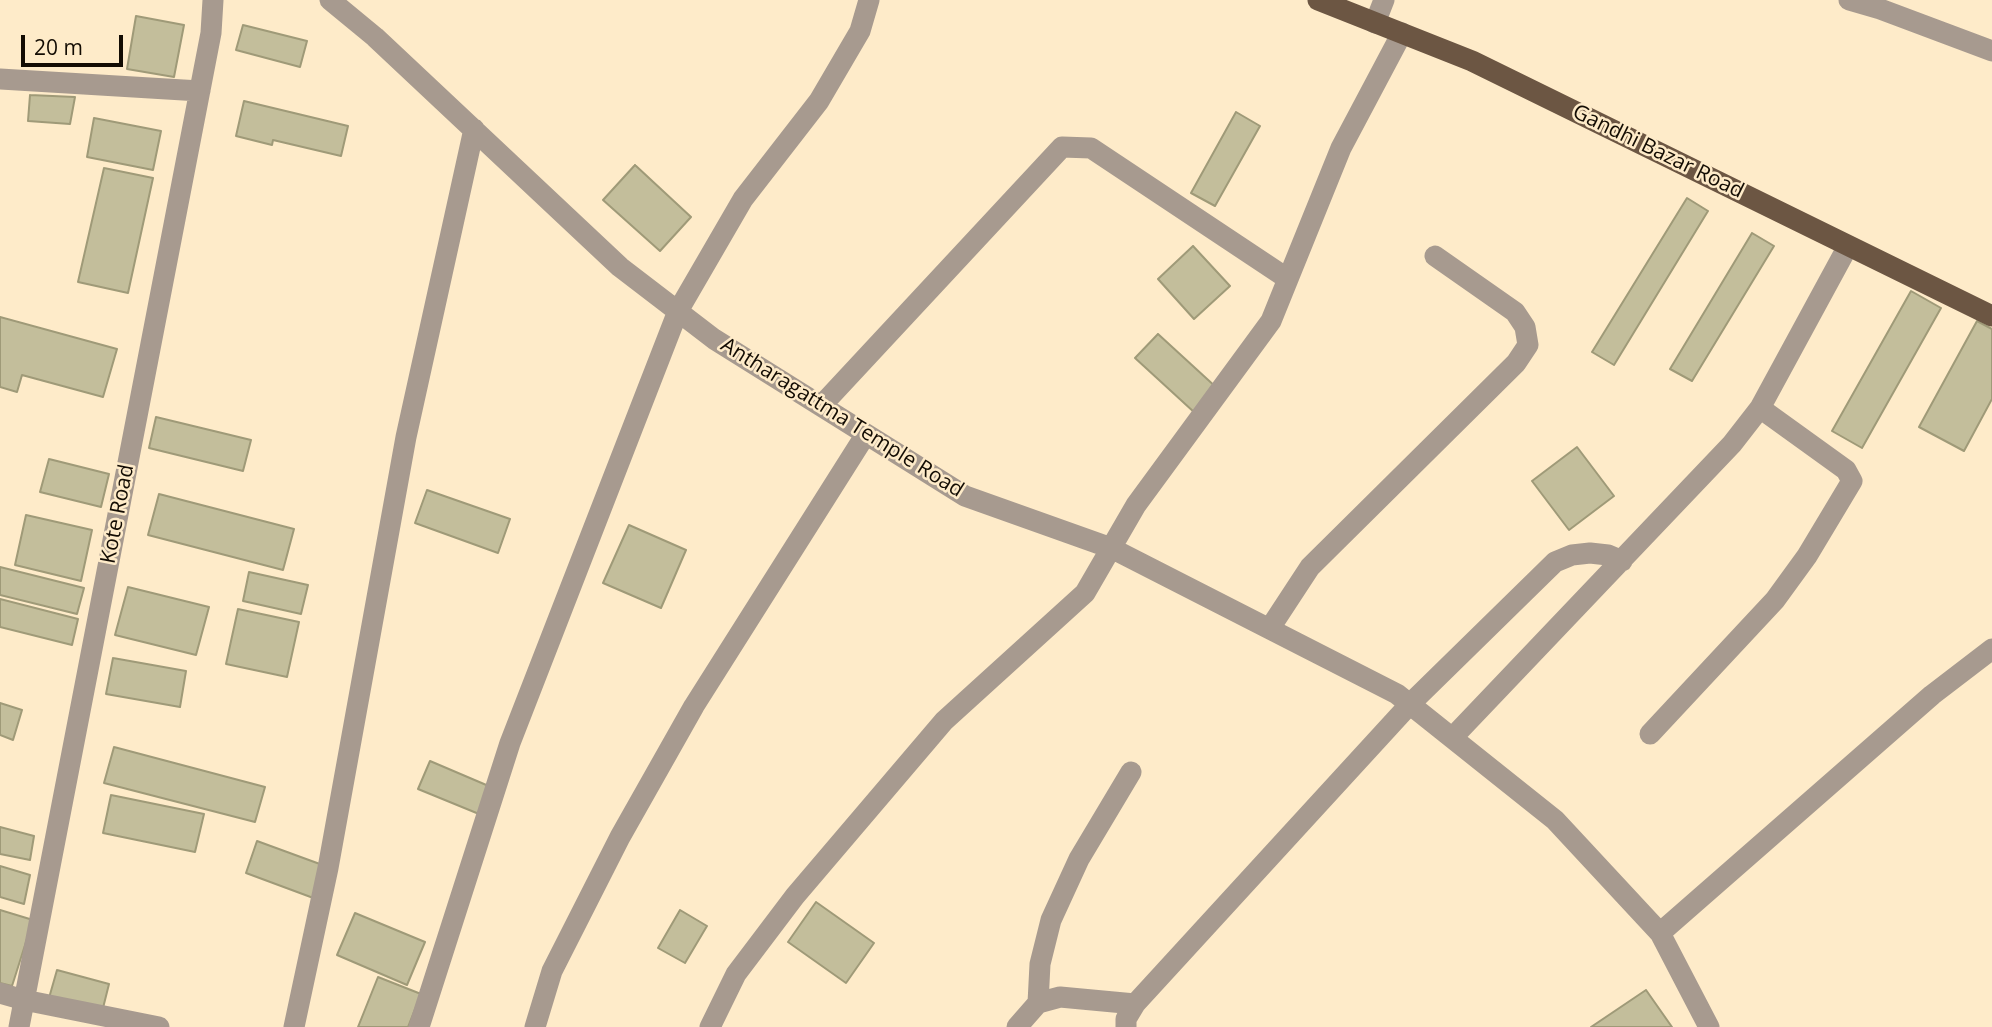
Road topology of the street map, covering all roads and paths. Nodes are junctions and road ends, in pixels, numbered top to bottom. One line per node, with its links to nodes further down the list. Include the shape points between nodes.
1 (213, 0): 12 (street, Kote Road)
2 (330, 0): 13 (street, Antharagattma Temple Road)
3 (869, 0): 17 (street, via 860,31 819,101 743,200)
4 (1318, 0): 8 (main road, Gandhi Bazar Road)
5 (1384, 0): 8 (street)
6 (1849, 0): 7 (street)
7 (1881, 5): 10 (street)
8 (1375, 23): 9 (main road, Gandhi Bazar Road)
9 (1402, 33): 14 (main road, Gandhi Bazar Road, via 1472,61); 16 (street, via 1341,148)
10 (1992, 51)
11 (0, 79): 12 (street)
12 (200, 91): 32 (street, Kote Road)
13 (474, 130): 17 (street, Antharagattma Temple Road, via 620,267); 37 (street, via 406,436 328,868)
14 (1848, 246): 18 (main road, Gandhi Bazar Road); 20 (street)
15 (1434, 256): 24 (street, via 1515,312 1525,327 1528,345 1516,363 1310,567)
16 (1288, 279): 19 (street, via 1091,148 1062,147); 22 (street, via 1271,321 1136,505)
17 (678, 311): 19 (street, Antharagattma Temple Road, via 714,339); 38 (street, via 510,743)
18 (1992, 316)
19 (821, 405): 21 (street, Antharagattma Temple Road)
20 (1760, 408): 23 (street); 27 (street, via 1846,470 1852,481 1775,600)
21 (866, 434): 22 (street, Antharagattma Temple Road, via 965,496); 39 (street, via 694,706 620,837 552,971)
22 (1111, 548): 24 (street, Antharagattma Temple Road); 40 (street, via 1085,593 944,721 795,896 736,974)
23 (1622, 561): 26 (street, via 1590,553 1555,562); 28 (street)
24 (1270, 628): 26 (street, Antharagattma Temple Road)
25 (1992, 649): 30 (street, via 1932,695)
26 (1410, 704): 28 (street, Antharagattma Temple Road); 34 (street)
27 (1650, 734)
28 (1453, 737): 30 (street, Antharagattma Temple Road, via 1555,820)
29 (1130, 772): 33 (street, via 1079,859 1051,920 1040,964)
30 (1660, 933): 43 (street, Antharagattma Temple Road)
31 (0, 993): 32 (street)
32 (24, 1000): 35 (street, Kote Road); 36 (street)
33 (1038, 1003): 34 (street, via 1060,996); 41 (street)
34 (1135, 1004): 42 (street)
35 (19, 1027)
36 (159, 1027)
37 (293, 1027)
38 (419, 1027)
39 (535, 1027)
40 (710, 1027)
41 (1017, 1027)
42 (1126, 1027)
43 (1709, 1027)

